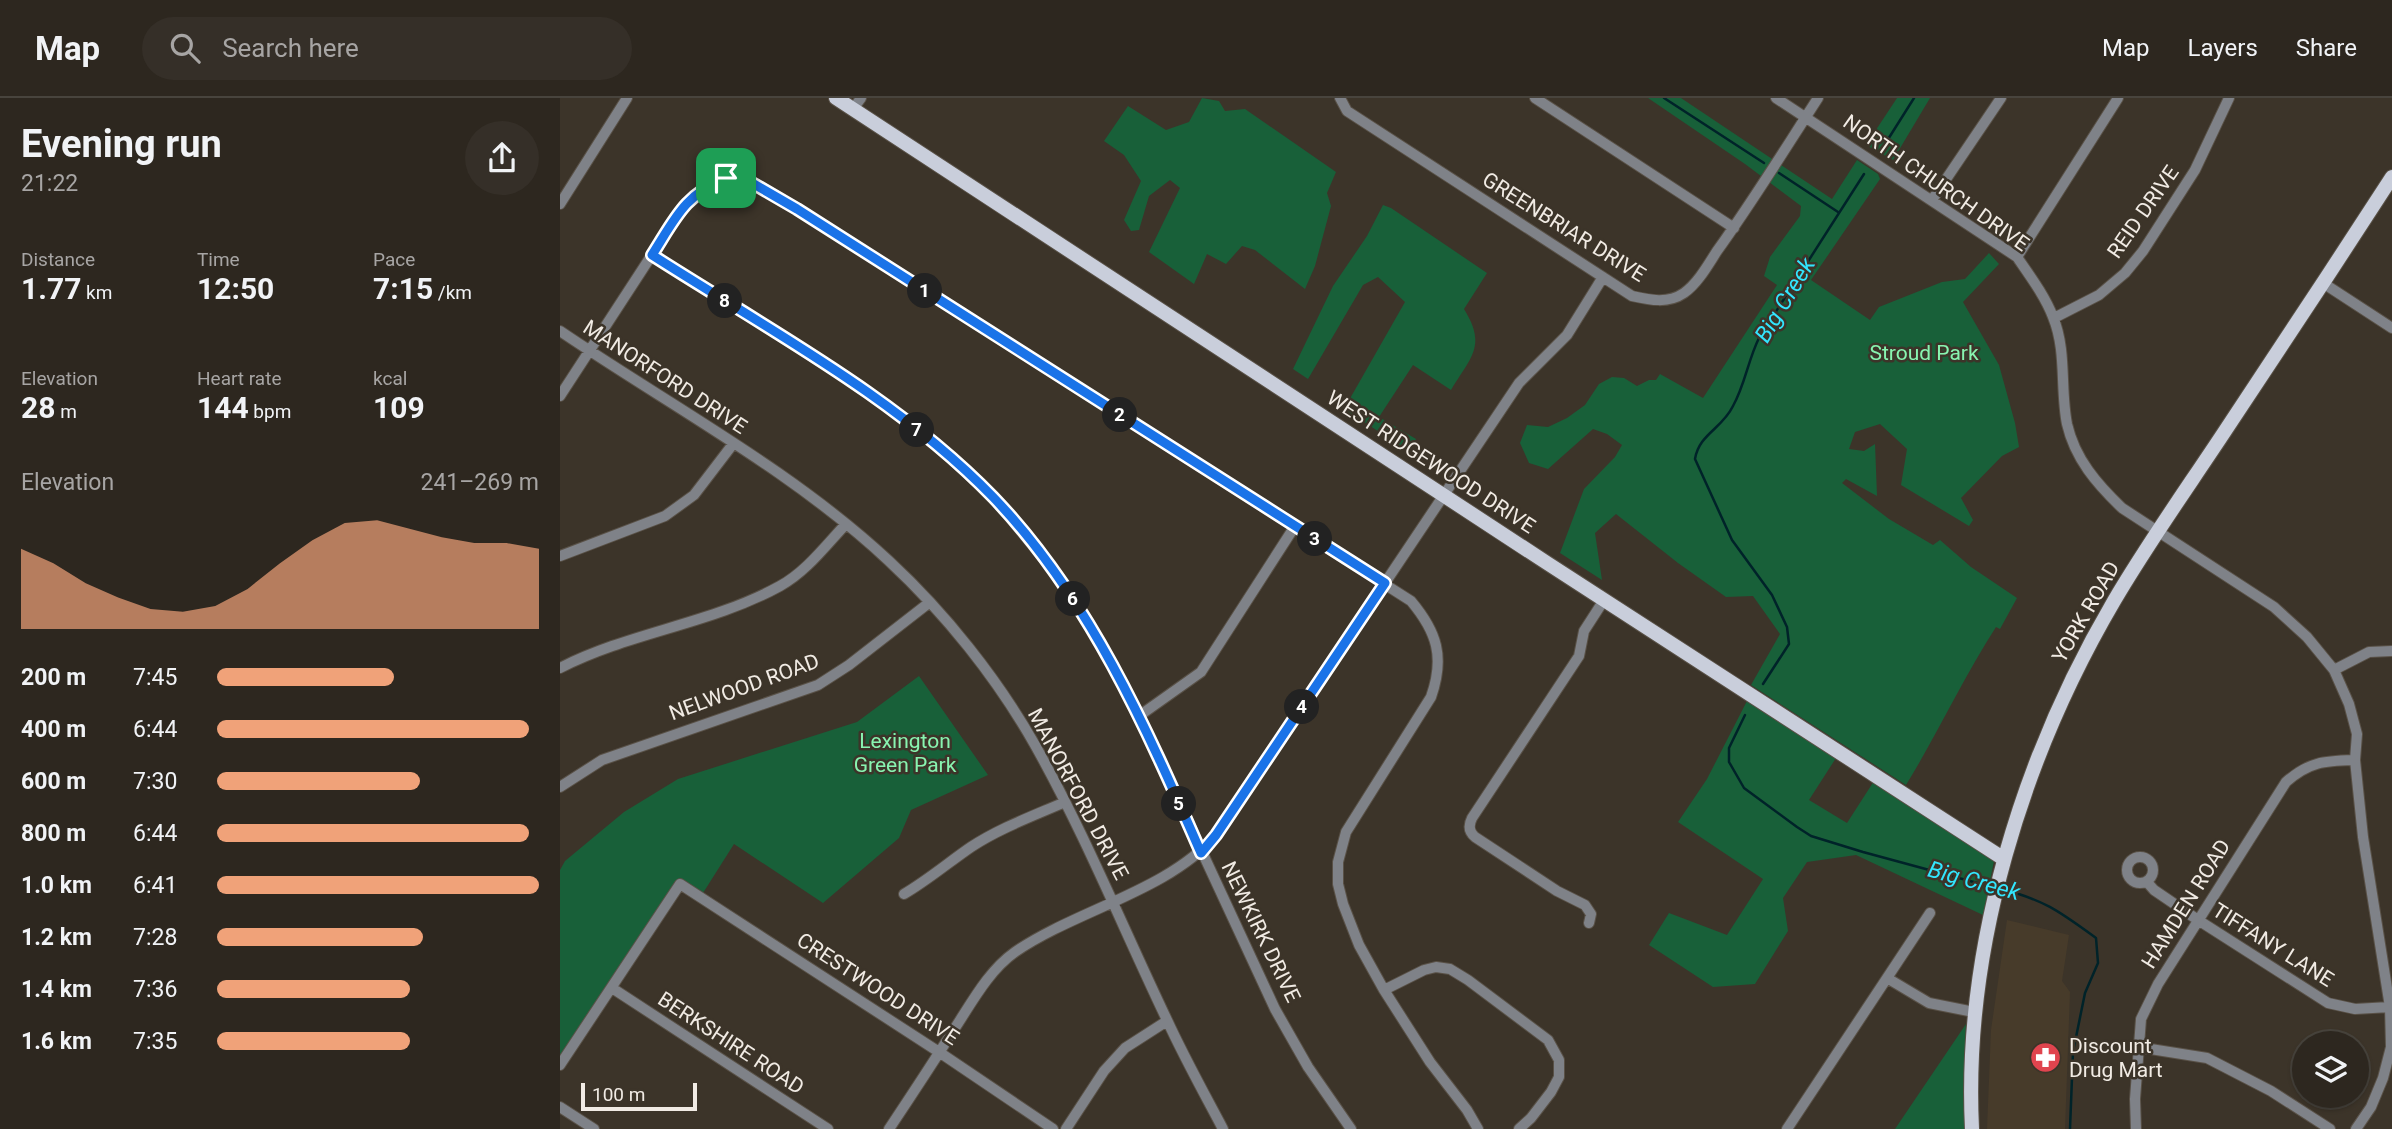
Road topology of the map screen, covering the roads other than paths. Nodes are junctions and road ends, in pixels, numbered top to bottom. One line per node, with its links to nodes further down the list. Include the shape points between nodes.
1 (836, 98): 10 (main road, WEST RIDGEWOOD DRIVE)
2 (1340, 98): 18 (street, GREENBRIAR DRIVE, via 1347,111)
3 (1535, 98): 15 (street)
4 (1776, 98): 11 (street, NORTH CHURCH DRIVE)
5 (1818, 98): 11 (street, GREENBRIAR DRIVE)
6 (2001, 98): 14 (street)
7 (2118, 98): 17 (street)
8 (2229, 98): 20 (street, REID DRIVE, via 2195,170 2143,251 2099,295)
9 (622, 100): 13 (street)
10 (857, 104): 26 (main road, WEST RIDGEWOOD DRIVE)
11 (1806, 117): 14 (street, NORTH CHURCH DRIVE); 15 (street, GREENBRIAR DRIVE)
12 (2392, 177): 19 (main road, YORK ROAD)
13 (561, 199)
14 (1932, 200): 17 (street, NORTH CHURCH DRIVE)
15 (1734, 228): 18 (street, GREENBRIAR DRIVE, via 1697,280 1671,299 1632,296)
16 (652, 255): 23 (street); 28 (street, via 685,204 706,186 726,178 747,180); 37 (street, NEWKIRK DRIVE, via 842,375 953,459 1059,577)
17 (2017, 257): 20 (street, NORTH CHURCH DRIVE)
18 (1603, 277): 26 (street, via 1567,335 1519,383)
19 (2323, 283): 21 (street); 29 (main road, YORK ROAD)
20 (2054, 318): 29 (street, NORTH CHURCH DRIVE, via 2067,424 2086,470 2122,508)
21 (2392, 328)
22 (560, 331): 23 (street, MANORFORD DRIVE)
23 (589, 351): 24 (street); 25 (street, MANORFORD DRIVE)
24 (560, 396)
25 (733, 444): 27 (street, MANORFORD DRIVE); 30 (street, via 694,495 665,516)
26 (1443, 495): 31 (street); 32 (main road, WEST RIDGEWOOD DRIVE)
27 (846, 524): 33 (street, MANORFORD DRIVE); 35 (street, via 782,585 731,607 587,654)
28 (1295, 526): 31 (street); 37 (street, via 1201,672)
29 (2159, 532): 36 (street, NORTH CHURCH DRIVE, via 2274,607); 42 (main road, YORK ROAD, via 2114,600 2072,679 2041,749)
30 (560, 556)
31 (1385, 583): 41 (street); 51 (street, via 1411,601 1424,618 1434,634 1438,657 1431,696 1354,816 1338,862 1343,904)
32 (1604, 600): 42 (main road, WEST RIDGEWOOD DRIVE); 48 (street, via 1584,631 1579,656 1469,825 1475,837 1585,905 1590,911)
33 (930, 602): 39 (street, NELWOOD ROAD, via 818,685 601,760); 40 (street, MANORFORD DRIVE, via 984,668 1034,743)
34 (2392, 651): 36 (street, via 2369,652)
35 (560, 668)
36 (2334, 670): 38 (street, NORTH CHURCH DRIVE, via 2357,734)
37 (1139, 716): 41 (street, NEWKIRK DRIVE)
38 (2355, 760): 47 (street, HAMDEN ROAD, via 2320,762 2300,769 2286,782); 52 (street, NORTH CHURCH DRIVE, via 2362,837)
39 (560, 787)
40 (1065, 802): 44 (street, via 973,846); 45 (street, MANORFORD DRIVE)
41 (1201, 853): 45 (street); 65 (street, NEWKIRK DRIVE, via 1275,1009)
42 (2004, 859): 53 (main road, YORK ROAD)
43 (2147, 882): 47 (street, TIFFANY LANE)
44 (904, 894)
45 (1114, 901): 54 (street, MANORFORD DRIVE); 56 (street, via 1012,954 982,986)
46 (1930, 913): 49 (street)
47 (2198, 920): 52 (street, TIFFANY LANE, via 2328,1003 2355,1009); 55 (street, HAMDEN ROAD, via 2141,1019)
48 (1589, 923)
49 (1887, 978): 53 (street, via 1929,1003); 68 (street)
50 (612, 988): 56 (street, CRESTWOOD DRIVE, via 680,884); 57 (street); 60 (street, BERKSHIRE ROAD)
51 (1384, 990): 66 (street); 67 (street, via 1424,970 1450,969 1548,1040 1559,1060 1559,1077)
52 (2390, 1007): 72 (street, NORTH CHURCH DRIVE, via 2391,1047 2383,1078)
53 (1974, 1012): 69 (main road, YORK ROAD)
54 (1167, 1021): 63 (street, via 1125,1048); 64 (street, MANORFORD DRIVE)
55 (2138, 1047): 70 (street, HAMDEN ROAD); 71 (street, via 2207,1058)
56 (939, 1052): 61 (street); 62 (street, CRESTWOOD DRIVE)
57 (560, 1065)
58 (560, 1107): 59 (street)
59 (594, 1129)
60 (828, 1129)
61 (889, 1129)
62 (1053, 1129)
63 (1066, 1129)
64 (1223, 1129)
65 (1351, 1129)
66 (1478, 1129)
67 (1519, 1129)
68 (1787, 1129)
69 (1972, 1129)
70 (2136, 1129)
71 (2330, 1129)
72 (2356, 1129)

